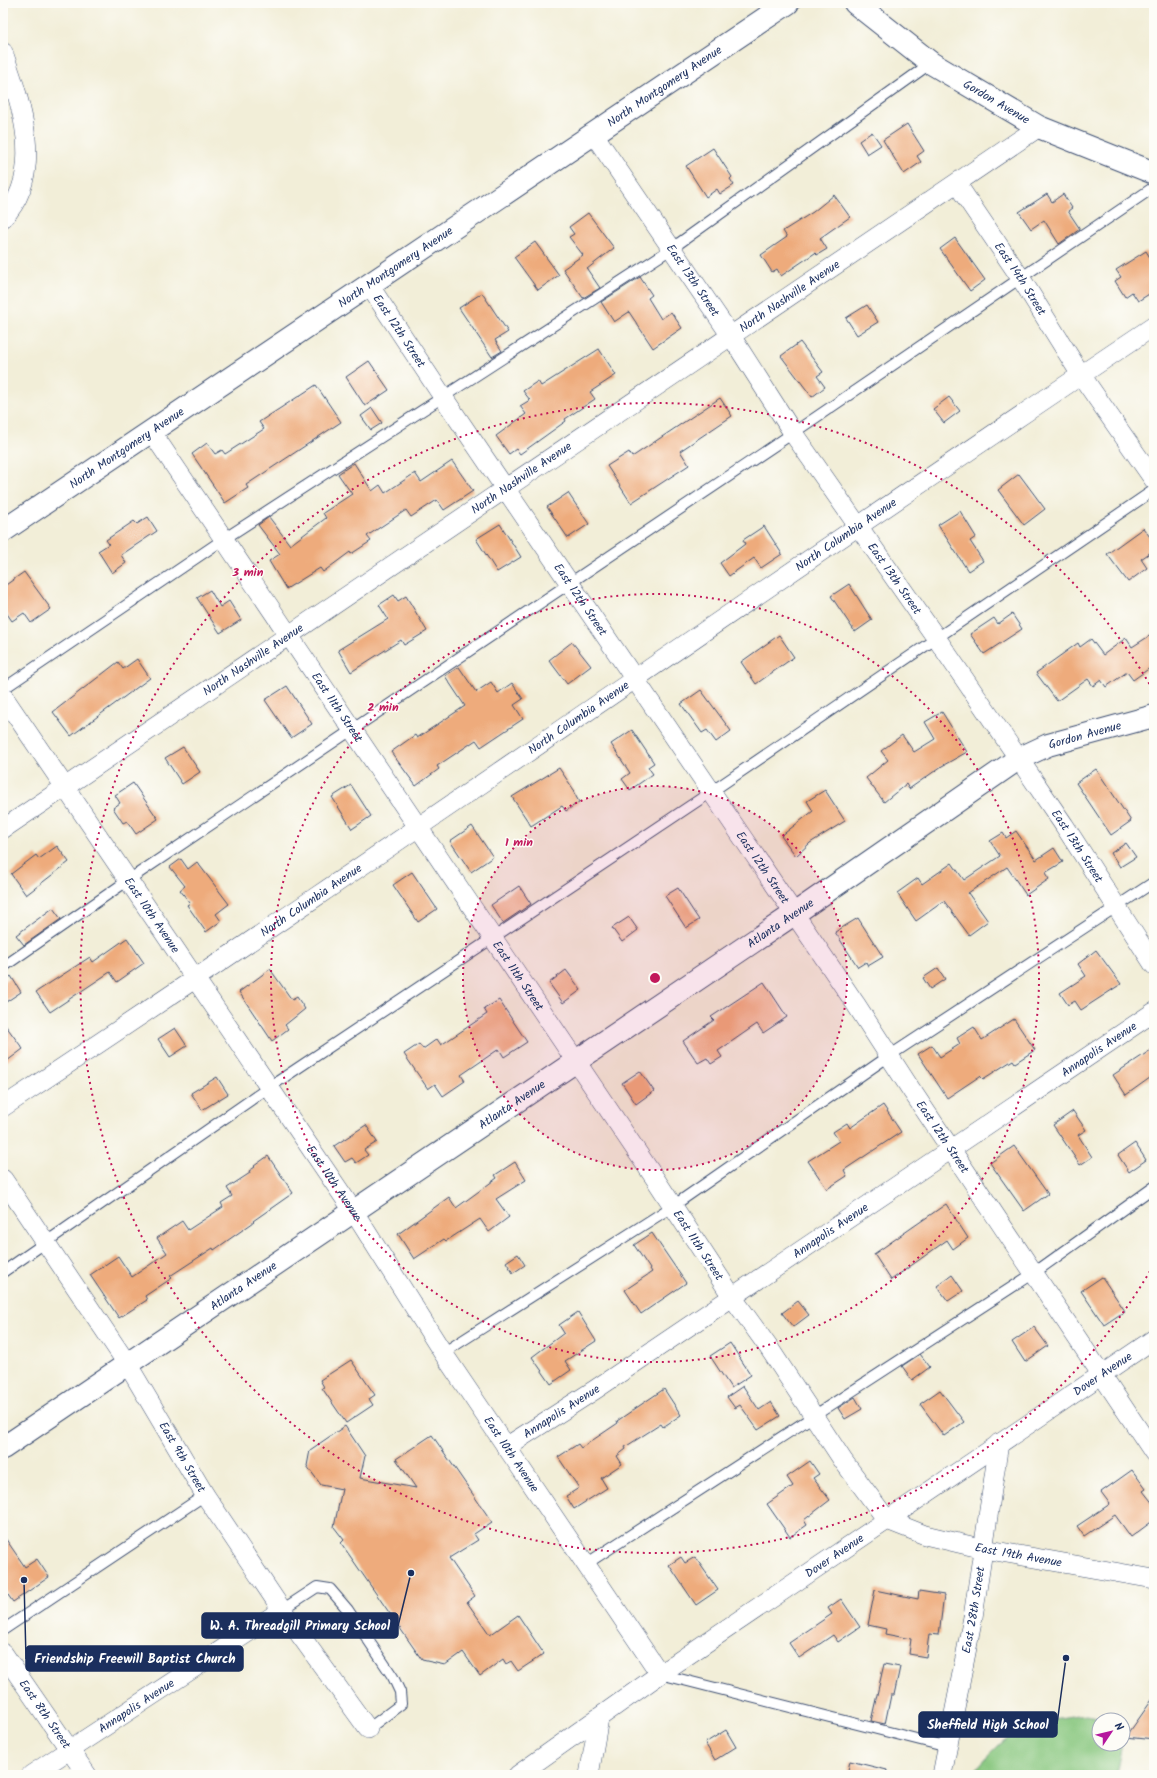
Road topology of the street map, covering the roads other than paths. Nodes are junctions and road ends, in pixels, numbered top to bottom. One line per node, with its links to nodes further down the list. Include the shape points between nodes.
1 (788, 3): 6 (street, North Montgomery Avenue)
2 (855, 3): 4 (street, Gordon Avenue)
3 (3, 52): 10 (street, via 20,106 27,150 23,181 16,200)
4 (931, 63): 5 (street, Gordon Avenue); 11 (lane)
5 (1039, 127): 7 (street, Gordon Avenue); 8 (street, North Nashville Avenue)
6 (593, 133): 11 (street, East 13th Street); 13 (street, North Montgomery Avenue)
7 (1154, 172)
8 (957, 184): 12 (street, East 14th Street); 15 (street, North Nashville Avenue)
9 (1154, 187): 12 (lane)
10 (3, 218)
11 (671, 249): 15 (street, East 13th Street); 17 (lane)
12 (1020, 277): 16 (street, East 14th Street); 19 (lane)
13 (369, 285): 17 (street, East 12th Street); 18 (street, North Montgomery Avenue)
14 (1154, 326): 16 (street, North Columbia Avenue)
15 (731, 336): 19 (street, East 13th Street); 21 (street, North Nashville Avenue)
16 (1081, 375): 20 (street, East 14th Street); 23 (street, North Columbia Avenue)
17 (443, 397): 21 (street, East 12th Street); 25 (lane)
18 (150, 431): 24 (street, North Montgomery Avenue); 25 (street, East 11th Street)
19 (793, 433): 23 (street, East 13th Street); 26 (lane)
20 (1154, 480)
21 (506, 489): 26 (street, East 12th Street); 27 (street, North Nashville Avenue)
22 (1154, 490): 28 (lane)
23 (858, 526): 28 (street, East 13th Street); 29 (street, North Columbia Avenue)
24 (3, 531)
25 (224, 539): 27 (street, East 11th Street); 30 (lane)
26 (569, 582): 29 (street, East 12th Street); 33 (lane)
27 (288, 635): 33 (street, East 11th Street); 35 (street, North Nashville Avenue)
28 (937, 639): 34 (street, East 13th Street); 36 (lane)
29 (635, 679): 36 (street, East 12th Street); 37 (street, North Columbia Avenue)
30 (3, 689)
31 (3, 696): 35 (street, East 10th Avenue)
32 (1154, 716): 34 (street, Gordon Avenue, via 1048,745)
33 (351, 730): 37 (street, East 11th Street); 39 (lane)
34 (1018, 758): 41 (street, East 13th Street); 42 (street, Atlanta Avenue)
35 (65, 787): 38 (street, North Nashville Avenue); 39 (street, East 10th Avenue)
36 (711, 792): 42 (street, East 12th Street); 43 (lane)
37 (418, 827): 43 (street, East 11th Street); 46 (street, North Columbia Avenue)
38 (3, 828)
39 (127, 881): 45 (lane); 46 (street, East 10th Avenue)
40 (1154, 882): 41 (lane)
41 (1116, 907): 44 (street, East 13th Street); 48 (lane)
42 (794, 914): 48 (street, East 12th Street); 49 (street, Atlanta Avenue)
43 (492, 939): 49 (street, East 11th Street); 50 (lane)
44 (1154, 965)
45 (3, 967)
46 (196, 979): 50 (street, East 10th Avenue); 51 (street, North Columbia Avenue)
47 (1154, 1012): 52 (street, Annapolis Avenue)
48 (890, 1056): 52 (street, East 12th Street); 55 (lane)
49 (576, 1062): 55 (street, East 11th Street); 56 (street, Atlanta Avenue)
50 (268, 1088): 56 (street, East 10th Avenue); 57 (lane)
51 (3, 1107)
52 (951, 1148): 59 (street, East 12th Street); 60 (street, Annapolis Avenue)
53 (3, 1180): 57 (street, East 9th Street)
54 (1154, 1187): 59 (lane)
55 (672, 1206): 60 (street, East 11th Street); 62 (lane)
56 (354, 1212): 62 (street, East 10th Avenue); 63 (street, Atlanta Avenue)
57 (46, 1242): 58 (lane); 63 (street, East 9th Street)
58 (3, 1272)
59 (1034, 1272): 64 (street, East 12th Street); 65 (lane)
60 (733, 1298): 65 (street, East 11th Street); 67 (street, Annapolis Avenue)
61 (1154, 1339): 64 (street, Dover Avenue)
62 (444, 1354): 67 (street, East 10th Avenue)
63 (128, 1364): 68 (street, Atlanta Avenue); 70 (street, East 9th Street)
64 (1101, 1374): 66 (street, Dover Avenue); 69 (street, East 12th Street)
65 (814, 1416): 71 (street, East 11th Street); 73 (lane)
66 (999, 1443): 71 (street, Dover Avenue); 72 (street, East 28th Street)
67 (506, 1447): 73 (street, East 10th Avenue)
68 (3, 1448)
69 (1154, 1453)
70 (205, 1495): 75 (street, East 9th Street); 76 (lane)
71 (887, 1520): 72 (street, East 19th Avenue, via 925,1535); 78 (street, Dover Avenue)
72 (984, 1549): 74 (street, East 19th Avenue); 81 (street, East 28th Street)
73 (586, 1564): 78 (street, East 10th Avenue)
74 (1154, 1579)
75 (282, 1610): 80 (street, East 9th Street); 80 (lane, via 317,1587 330,1589 348,1610 393,1677 400,1692 401,1704); 82 (street, Annapolis Avenue)
76 (3, 1630)
77 (3, 1653): 82 (street, East 8th Street)
78 (660, 1674): 79 (street, Dover Avenue); 81 (lane)
79 (599, 1718): 85 (street, Dover Avenue); 86 (street)
80 (368, 1729)
81 (948, 1747): 87 (street, East 28th Street)
82 (70, 1749): 83 (street, Annapolis Avenue); 84 (street, East 8th Street)
83 (31, 1775)
84 (87, 1775)
85 (518, 1775)
86 (589, 1775)
87 (942, 1775)

